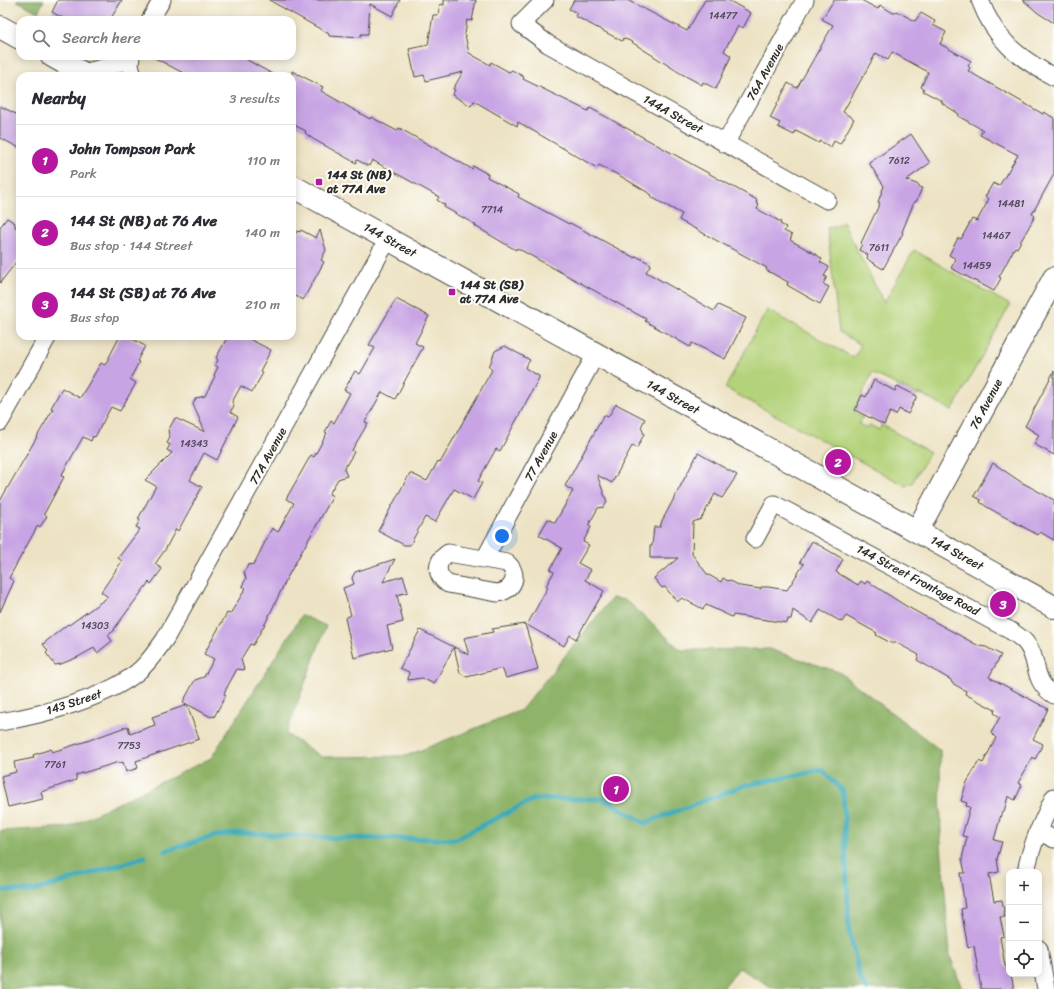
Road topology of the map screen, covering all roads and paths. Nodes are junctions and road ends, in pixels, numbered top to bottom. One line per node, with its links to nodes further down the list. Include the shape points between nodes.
1 (162, 0): 5 (street)
2 (545, 0): 15 (street, 144A Street, via 521,24 548,44)
3 (805, 0): 15 (street, 76A Avenue)
4 (980, 0): 14 (street, via 991,24 1004,43 1021,58)
5 (152, 16)
6 (0, 28): 7 (main road)
7 (16, 36)
8 (60, 60): 11 (main road)
9 (124, 60): 12 (street)
10 (130, 60): 13 (street)
11 (82, 72)
12 (92, 72)
13 (132, 72)
14 (1054, 77)
15 (725, 144): 17 (street, 144A Street)
16 (296, 188): 18 (main road, 144 Street)
17 (827, 200)
18 (388, 239): 21 (main road, 144 Street); 27 (street, 77A Avenue, via 169,632 154,656)
19 (1054, 278): 23 (main road, 76 Avenue)
20 (46, 340): 22 (street)
21 (596, 354): 23 (main road, 144 Street); 25 (street, 77 Avenue)
22 (0, 422)
23 (917, 531): 26 (main road, 144 Street)
24 (755, 539): 28 (street, 144 Street Frontage Road, via 774,504 1011,631 1026,643 1040,682)
25 (485, 558)
26 (1054, 607)
27 (142, 668): 29 (street, 143 Street, via 102,695)
28 (1054, 695)
29 (0, 722)
30 (1054, 797): 31 (street)
31 (1038, 831): 32 (street); 33 (street)
32 (1054, 839)
33 (1027, 869)
34 (1042, 966): 35 (street)
35 (1046, 989)

